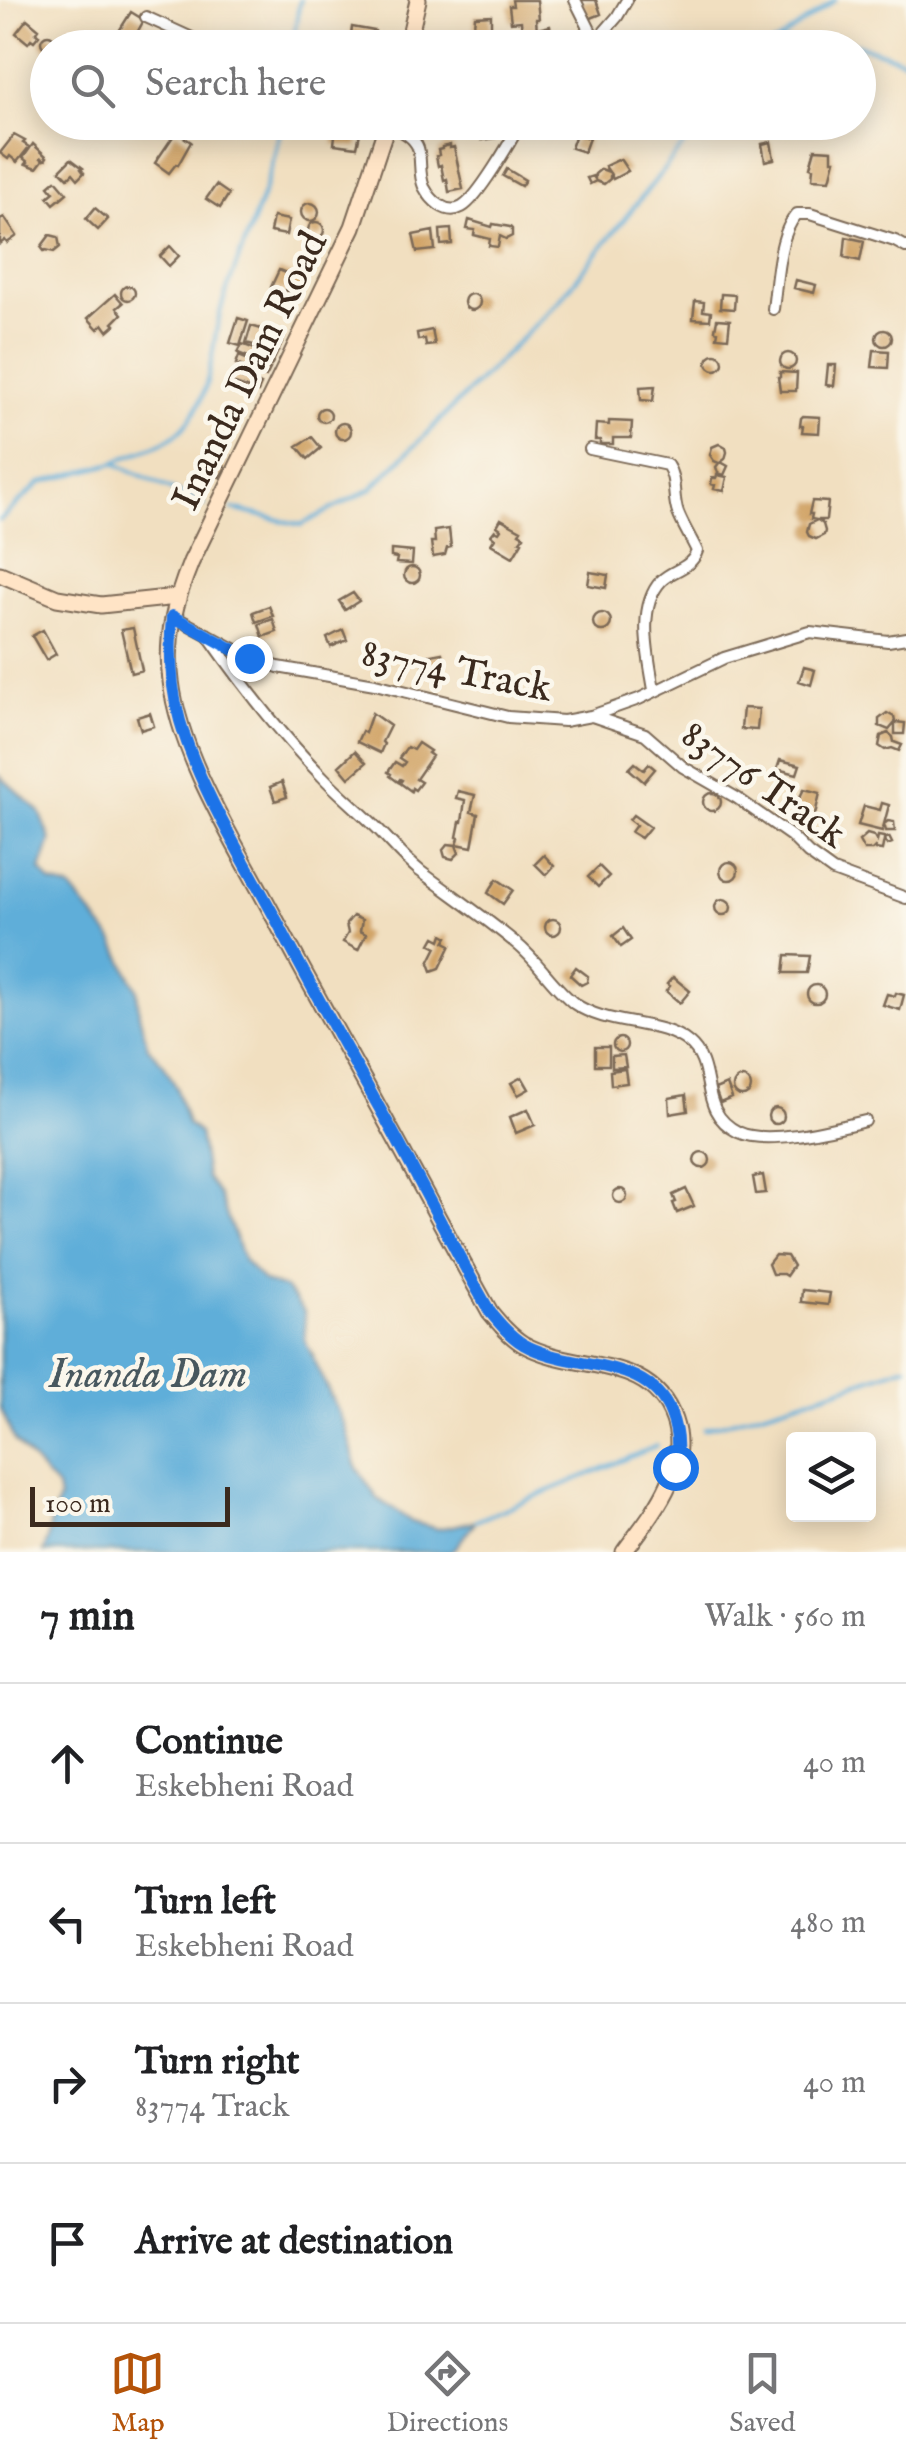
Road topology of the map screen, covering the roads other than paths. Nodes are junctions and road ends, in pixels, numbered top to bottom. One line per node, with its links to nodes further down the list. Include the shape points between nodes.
1 (418, 0): 6 (street)
2 (575, 0): 7 (street)
3 (627, 0): 8 (street)
4 (146, 17): 5 (street)
5 (175, 30)
6 (412, 30)
7 (587, 30)
8 (606, 30)
9 (382, 140): 16 (street, Inanda Dam Road, via 353,228)
10 (413, 140): 11 (street, via 431,198 456,210)
11 (511, 140)
12 (906, 247): 13 (street, via 798,214 788,228)
13 (773, 309)
14 (590, 449): 20 (street, via 667,464 678,514 697,552 692,563 662,581 649,605)
15 (0, 574): 16 (street, via 57,598 100,605)
16 (177, 597): 17 (street, Inanda Dam Road)
17 (172, 616): 18 (street, 83774 Track); 24 (street, Inanda Dam Road, via 171,682 193,757 490,1312 524,1344 626,1373 668,1404 676,1426 675,1467)
18 (207, 634): 21 (street, 83774 Track, via 278,667 468,709 543,720); 23 (street, via 320,774 419,870 529,954 570,1000 594,1015 686,1040 700,1054 710,1099 726,1124 759,1136 809,1134)
19 (906, 638): 20 (street, 83774 Track, via 810,632 724,658)
20 (654, 690): 21 (street, 83774 Track)
21 (591, 716): 22 (street, 83776 Track, via 645,734 834,871)
22 (906, 898)
23 (865, 1120)
24 (624, 1552)

